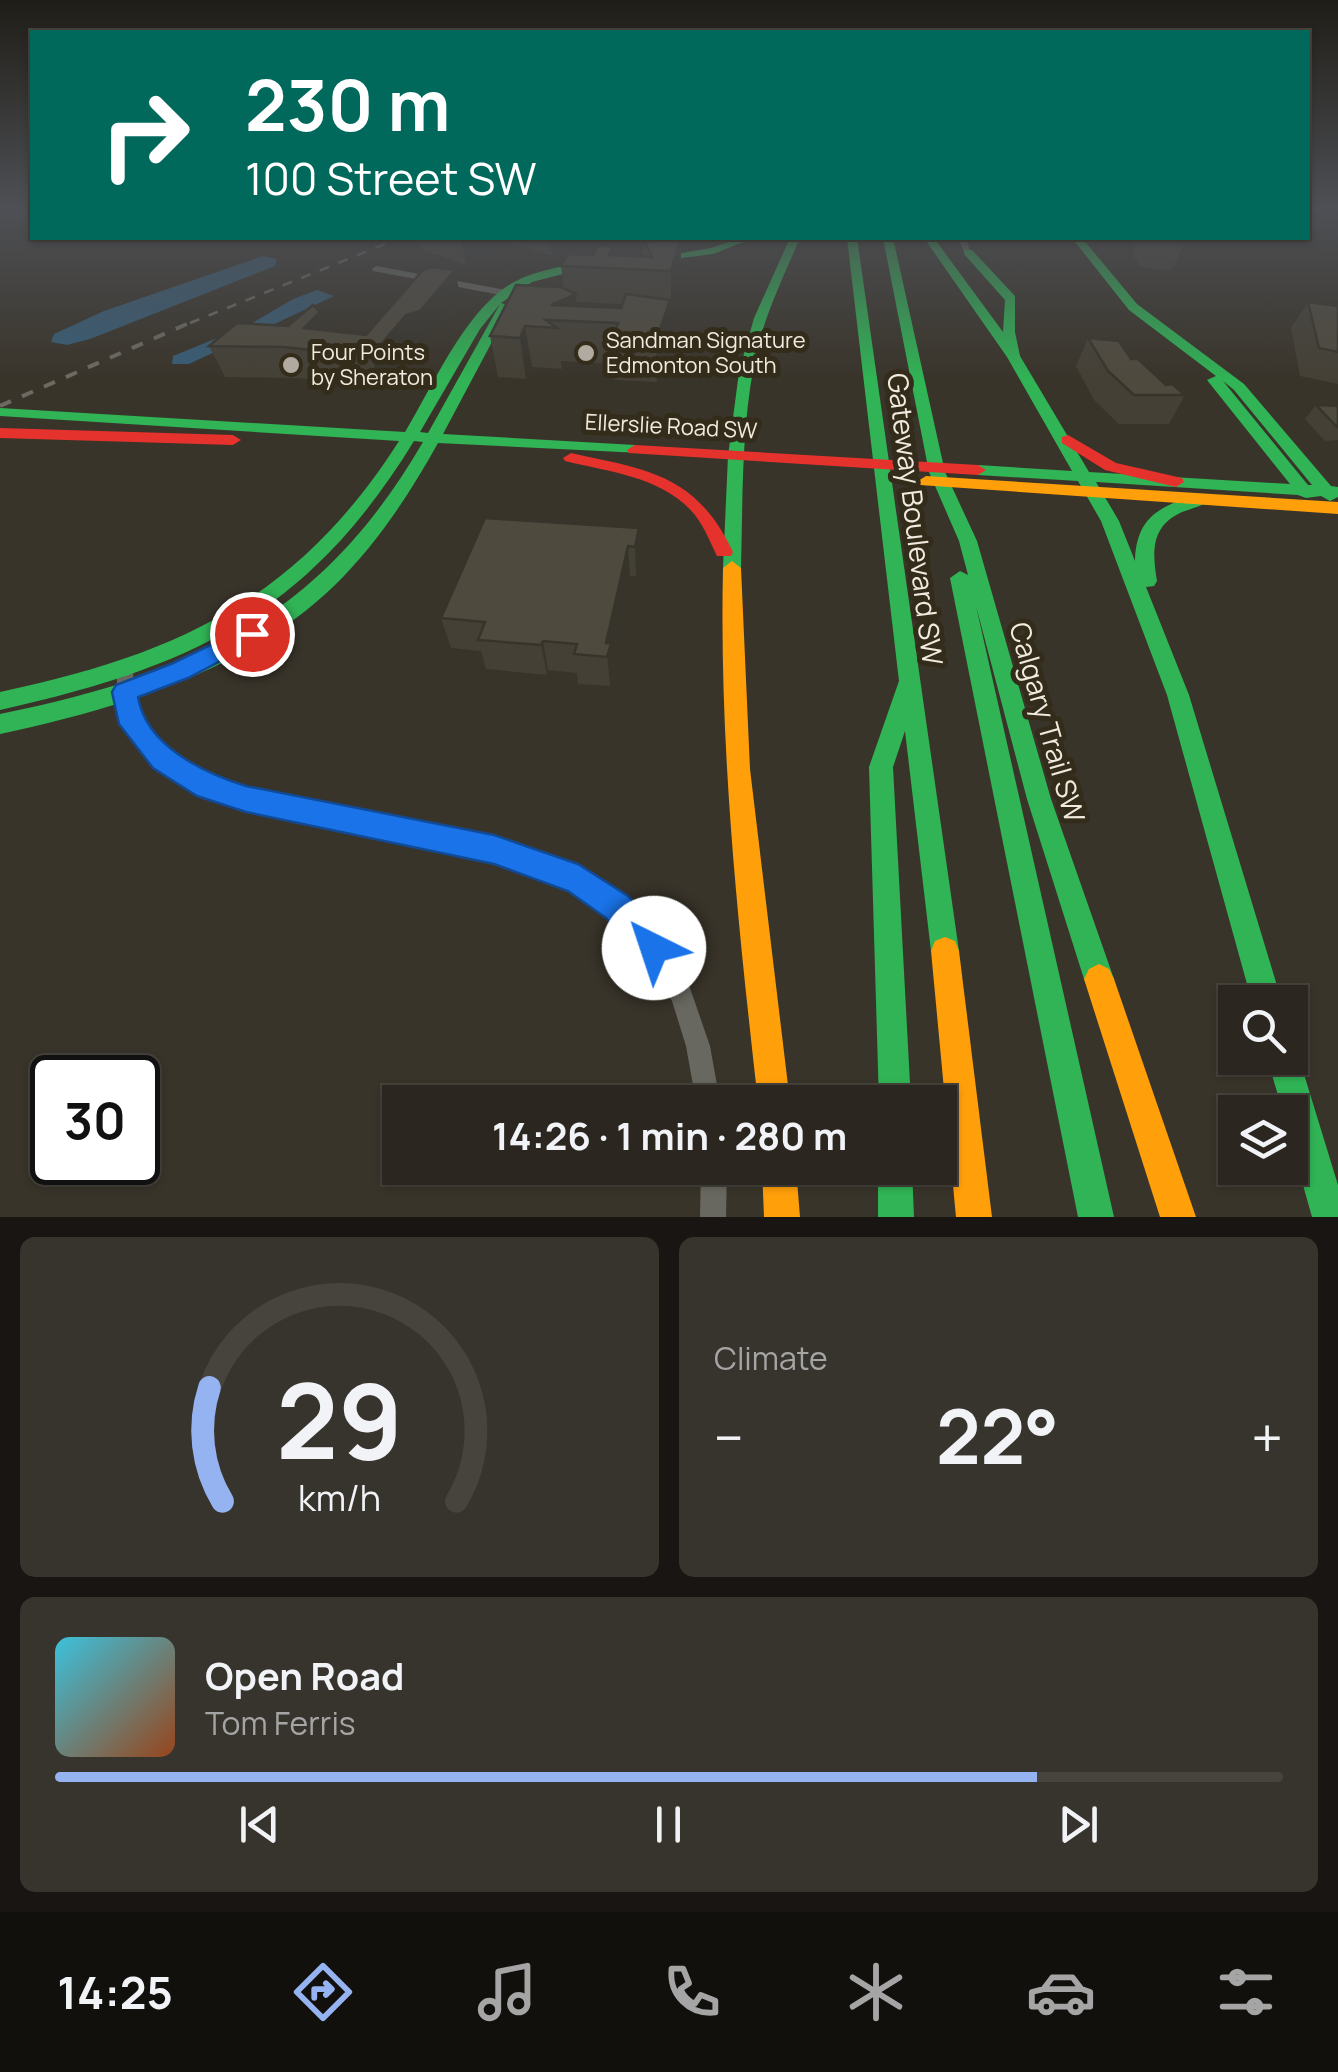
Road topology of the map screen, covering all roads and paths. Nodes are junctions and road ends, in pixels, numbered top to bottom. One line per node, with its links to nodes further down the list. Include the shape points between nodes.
1 (585, 266): 9 (main road)
2 (782, 266): 17 (main road, via 750,354)
3 (856, 266): 26 (main road, Gateway Boulevard SW)
4 (894, 266): 18 (main road, Calgary Trail SW)
5 (949, 266): 11 (main road)
6 (983, 266): 11 (main road, via 1011,299)
7 (1098, 266): 10 (main road, via 1123,298)
8 (376, 269): 9 (street)
9 (510, 294): 15 (main road); 15 (main road, via 491,306 452,366)
10 (1183, 347): 21 (main road); 21 (main road, via 1230,378)
11 (1014, 357): 14 (main road)
12 (0, 412): 15 (main road, Ellerslie Road SW)
13 (0, 432): 15 (main road, Ellerslie Road SW)
14 (1064, 435): 19 (main road, via 1104,464); 20 (main road)
15 (417, 442): 16 (main road, Ellerslie Road SW); 17 (main road, Ellerslie Road SW); 25 (main road, via 315,560 285,584 215,629); 27 (main road, via 358,550 312,594 234,645)
16 (571, 458): 17 (main road, Ellerslie Road SW); 23 (main road, via 648,477 696,501 718,526)
17 (736, 462): 20 (main road, Ellerslie Road SW); 23 (main road)
18 (937, 472): 42 (main road); 43 (main road, Calgary Trail SW, via 968,542 1039,799)
19 (1176, 482): 20 (main road, Ellerslie Road SW); 21 (main road, Ellerslie Road SW)
20 (1088, 484): 22 (main road, Ellerslie Road SW); 24 (main road, via 1110,521)
21 (1328, 497): 22 (main road, Ellerslie Road SW)
22 (1203, 499): 24 (main road, via 1155,521 1140,548)
23 (730, 597): 33 (main road, via 732,718)
24 (1164, 656): 30 (main road)
25 (125, 670): 27 (street); 28 (main road)
26 (911, 677): 34 (main road, Gateway Boulevard SW, via 880,767); 41 (main road)
27 (125, 692): 29 (main road); 32 (street, via 126,710 146,742 207,787 494,850 578,879 617,907 686,998)
28 (0, 701)
29 (0, 724)
30 (1262, 985)
31 (1288, 1075): 44 (main road)
32 (706, 1085)
33 (772, 1085)
34 (894, 1085)
35 (714, 1185): 38 (street)
36 (780, 1185): 39 (main road)
37 (896, 1185): 40 (main road)
38 (713, 1217)
39 (782, 1217)
40 (896, 1217)
41 (974, 1217)
42 (1096, 1217)
43 (1178, 1217)
44 (1330, 1217)

